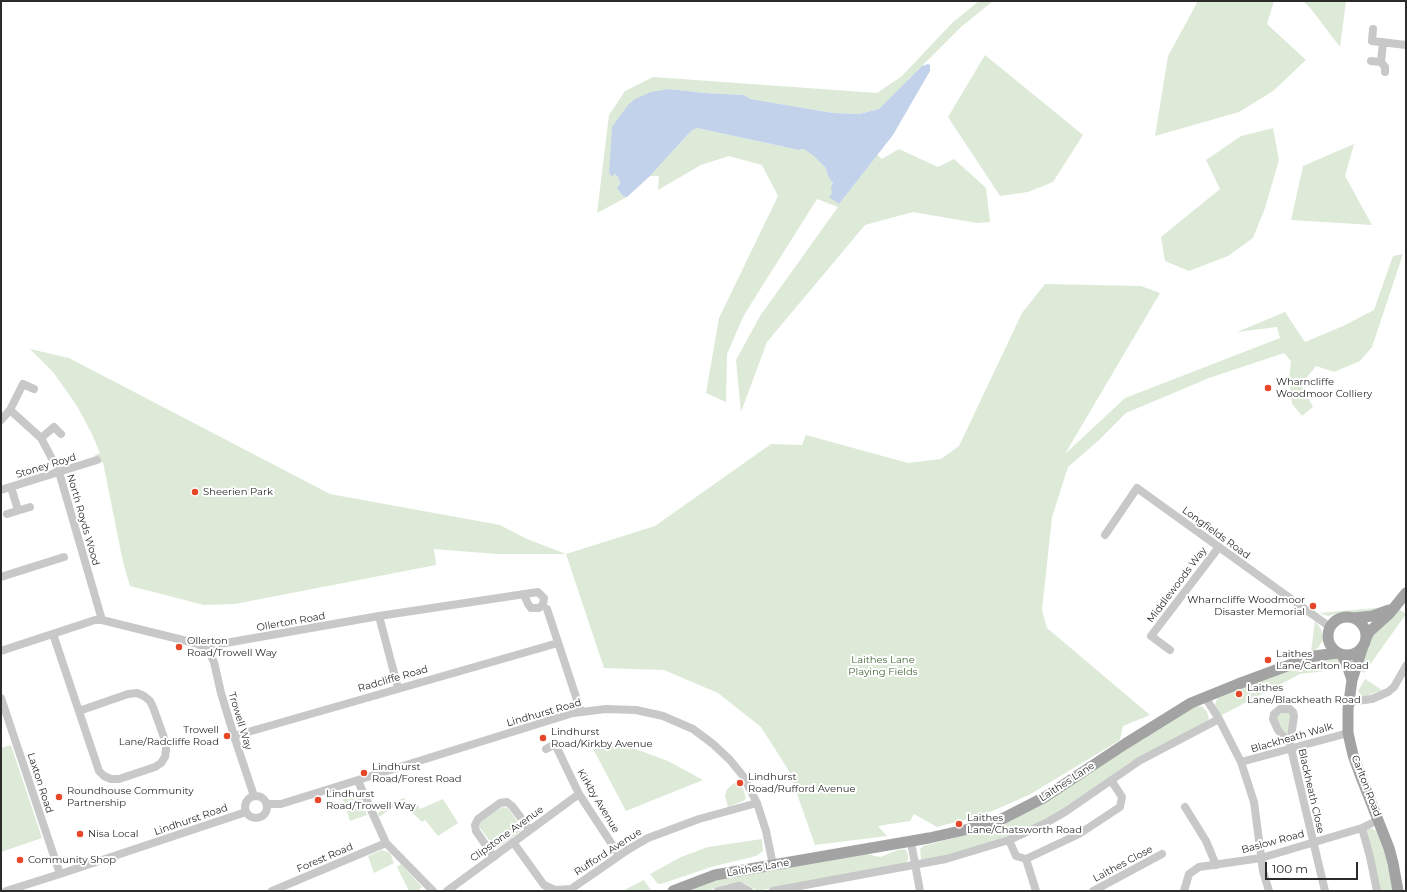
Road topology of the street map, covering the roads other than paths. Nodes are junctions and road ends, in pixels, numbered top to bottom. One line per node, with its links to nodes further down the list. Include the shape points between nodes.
1 (1373, 29): 2 (street, via 1372,41)
2 (1383, 42): 3 (street); 5 (street)
3 (1406, 45)
4 (1371, 61): 5 (street)
5 (1381, 62): 6 (street)
6 (1385, 72)
7 (34, 389): 8 (street, via 23,384)
8 (10, 410): 9 (street); 11 (street, North Royds Wood)
9 (1, 420)
10 (61, 434): 11 (street, via 54,427)
11 (41, 438): 13 (street, North Royds Wood)
12 (97, 460): 13 (street, Stoney Royd)
13 (59, 472): 14 (street, Stoney Royd); 29 (street, North Royds Wood)
14 (11, 487): 15 (street, Stoney Royd); 17 (street)
15 (1, 490)
16 (30, 507): 17 (street)
17 (18, 510): 18 (street)
18 (7, 514)
19 (1105, 535): 20 (street, Longfields Road, via 1137,488)
20 (1219, 547): 30 (street, Longfields Road); 35 (street, Middlewoods Way, via 1151,636)
21 (64, 557): 22 (street)
22 (1, 577)
23 (1406, 593): 25 (main road, Carlton Road)
24 (524, 595): 27 (street, Ollerton Road)
25 (1393, 608): 28 (main road, Carlton Road, via 1373,616); 33 (main road, Carlton Road, via 1369,632)
26 (547, 610): 34 (street)
27 (379, 616): 37 (street, Ollerton Road, via 220,644); 42 (street)
28 (1353, 618): 30 (main road, via 1338,620); 33 (main road, via 1364,628)
29 (102, 620): 31 (street); 37 (street, via 195,643)
30 (1330, 627): 32 (main road)
31 (53, 634): 36 (street); 46 (street)
32 (1328, 639): 38 (main road, via 1333,648); 39 (main road, Laithes Lane)
33 (1364, 642): 38 (main road, via 1359,651 1353,654); 41 (main road, Carlton Road)
34 (558, 643): 42 (street, Radcliffe Road); 47 (street)
35 (1170, 650)
36 (1, 651)
37 (209, 652): 50 (street, Trowell Way)
38 (1340, 653): 39 (main road, Laithes Lane); 41 (main road, Carlton Road)
39 (1314, 656): 43 (main road, Laithes Lane)
40 (1406, 666): 45 (street, via 1394,687 1388,692 1372,699)
41 (1352, 680): 45 (main road, Carlton Road)
42 (398, 688): 50 (street, Radcliffe Road)
43 (1205, 697): 48 (street); 67 (main road, Laithes Lane, via 1180,709 1056,790 1016,812 982,826)
44 (1, 698): 78 (street, Laxton Road)
45 (1349, 702): 49 (main road, Carlton Road)
46 (79, 711): 46 (street, via 99,771 104,776 119,779 155,767 165,757 166,743 153,707 144,696 137,693 128,694)
47 (581, 712): 55 (street, Lindhurst Road); 58 (street, Lindhurst Road, via 606,708 636,710 663,716 694,729 730,760 743,776)
48 (1219, 719): 53 (street); 54 (street, via 1139,761)
49 (1348, 733): 51 (street, Blackheath Walk); 62 (main road, Carlton Road, via 1358,770)
50 (234, 736): 57 (street, Trowell Way)
51 (1291, 746): 53 (street, Blackheath Walk); 68 (street, Blackheath Close)
52 (546, 749): 56 (street, Kirkby Avenue, via 555,744)
53 (1241, 762): 73 (street, via 1254,802)
54 (1111, 780): 65 (street, via 1065,812); 74 (street, via 1122,797 1120,807 1079,834)
55 (358, 781): 59 (street, Lindhurst Road, via 281,804); 69 (street)
56 (579, 794): 64 (street, Clipstone Avenue); 71 (street, Kirkby Avenue)
57 (254, 796): 59 (street, via 263,798); 61 (street, via 246,803)
58 (757, 803): 71 (street, Rufford Avenue, via 648,838); 75 (street, Lindhurst Road)
59 (267, 804): 61 (street, Lindhurst Road, via 266,812 260,817 252,817)
60 (1185, 807): 76 (street, via 1206,841)
61 (246, 812): 78 (street, Lindhurst Road)
62 (1378, 820): 63 (street, Baslow Road); 95 (main road, Carlton Road, via 1392,856)
63 (1362, 828): 68 (street, Baslow Road); 94 (street, Carlton Road)
64 (530, 830): 66 (street, Clipstone Avenue); 72 (street, via 507,802 500,803 478,819 476,831)
65 (1009, 840): 74 (street, via 1016,856); 77 (street)
66 (513, 842): 71 (street, Rufford Avenue, via 544,885 555,890 571,889); 72 (street, Clipstone Avenue)
67 (911, 842): 75 (main road, Laithes Lane); 77 (street)
68 (1313, 842): 73 (street, Baslow Road); 93 (street, Blackheath Close)
69 (386, 843): 81 (street, Forest Road); 82 (street)
70 (1162, 854): 90 (street, Laithes Close)
71 (619, 855)
72 (494, 857): 83 (street, Clipstone Avenue)
73 (1261, 858): 76 (street, Baslow Road); 92 (street)
74 (1026, 859): 89 (street)
75 (773, 865): 79 (main road, Laithes Lane, via 716,875)
76 (1216, 865): 91 (street, Baslow Road, via 1199,868 1189,874)
77 (916, 866): 87 (street); 88 (street)
78 (60, 874): 80 (street, Lindhurst Road)
79 (686, 888): 84 (main road, Laithes Lane)
80 (6, 891)
81 (272, 891)
82 (433, 891)
83 (447, 891)
84 (672, 891)
85 (718, 891): 86 (street, Laithes Lane, via 737,886)
86 (749, 891)
87 (773, 891)
88 (920, 891)
89 (1036, 891)
90 (1093, 891)
91 (1184, 891)
92 (1269, 891)
93 (1325, 891)
94 (1377, 891)
95 (1398, 891)

